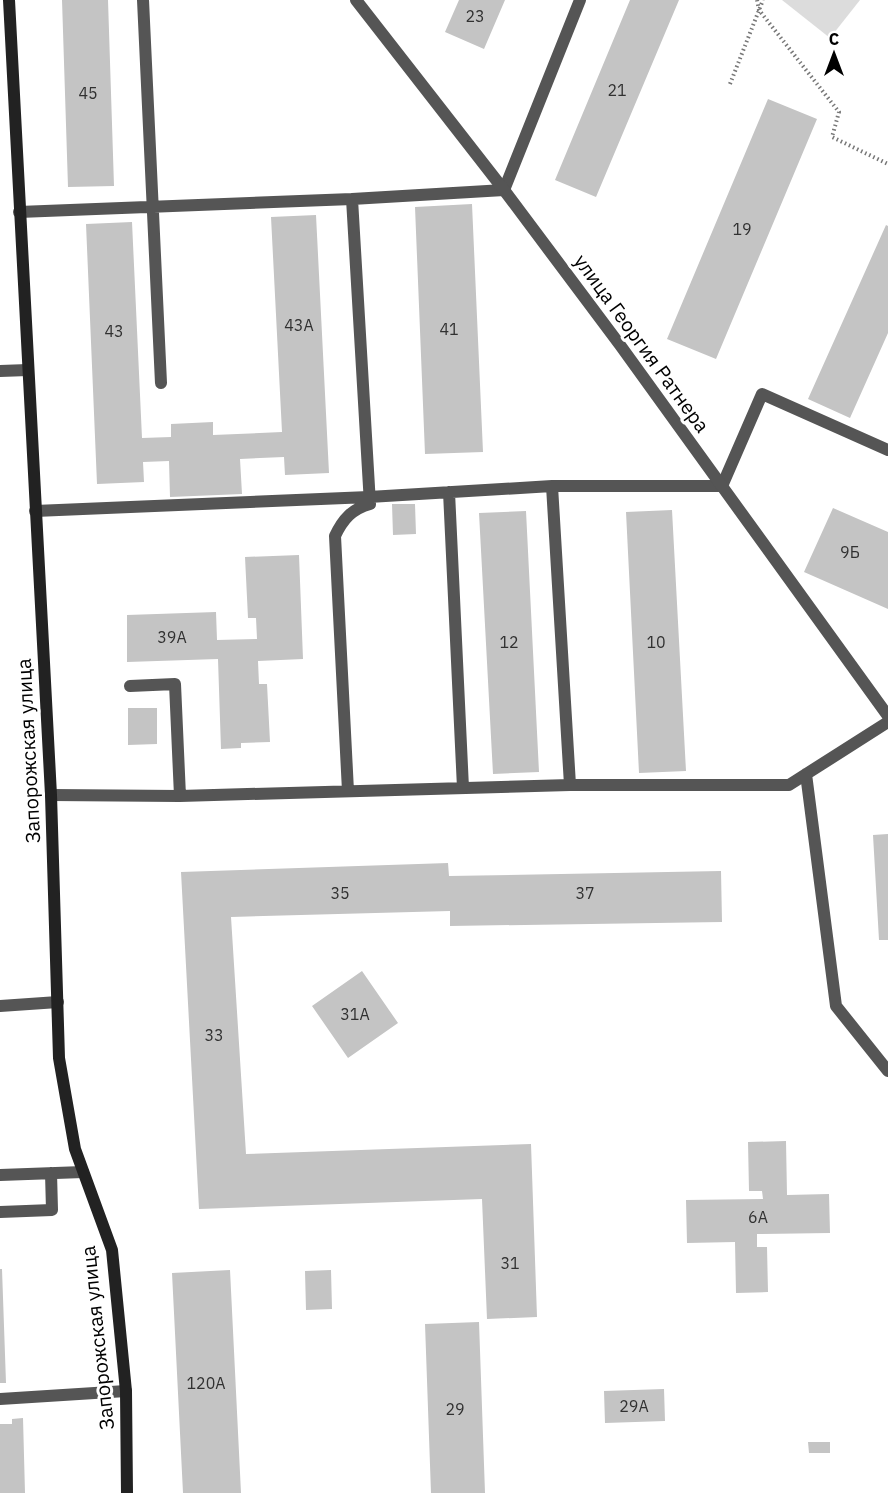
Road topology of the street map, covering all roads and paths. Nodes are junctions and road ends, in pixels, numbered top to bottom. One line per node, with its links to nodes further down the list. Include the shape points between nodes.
1 (9, 0): 13 (street, Запорожская улица)
2 (143, 0): 12 (street)
3 (356, 0): 10 (street, улица Георгия Ратнера)
4 (580, 0): 10 (street)
5 (757, 0): 7 (path)
6 (763, 0): 7 (path)
7 (759, 10): 8 (path); 9 (path, via 839,112 832,137)
8 (730, 84)
9 (888, 164)
10 (504, 190): 11 (street); 19 (street, улица Георгия Ратнера)
11 (352, 199): 12 (street); 21 (street)
12 (153, 207): 13 (street); 16 (street)
13 (19, 212): 14 (street, Запорожская улица)
14 (28, 370): 15 (street); 22 (street, Запорожская улица)
15 (0, 371)
16 (161, 383)
17 (888, 450): 19 (street, via 762,394)
18 (552, 486): 19 (street); 20 (street); 27 (street)
19 (723, 486): 24 (street, улица Георгия Ратнера)
20 (449, 492): 21 (street); 28 (street)
21 (369, 497): 22 (street); 29 (street, via 370,504 350,513 335,536)
22 (35, 511): 30 (street, Запорожская улица)
23 (130, 686): 31 (street, via 175,684)
24 (888, 716)
25 (888, 722): 26 (street)
26 (806, 774): 27 (street, via 789,785); 34 (street, via 836,1006)
27 (570, 785): 28 (street)
28 (463, 788): 29 (street)
29 (348, 791): 31 (street)
30 (51, 795): 31 (street); 32 (street, Запорожская улица)
31 (180, 796)
32 (58, 1002): 33 (street); 35 (street, Запорожская улица, via 59,1058 75,1149)
33 (0, 1006)
34 (888, 1071)
35 (83, 1172): 36 (street); 39 (street, Запорожская улица, via 112,1250)
36 (51, 1173): 37 (street); 38 (street, via 52,1210)
37 (0, 1175)
38 (0, 1212)
39 (126, 1391): 40 (street); 41 (street, Запорожская улица)
40 (0, 1399)
41 (127, 1493)

